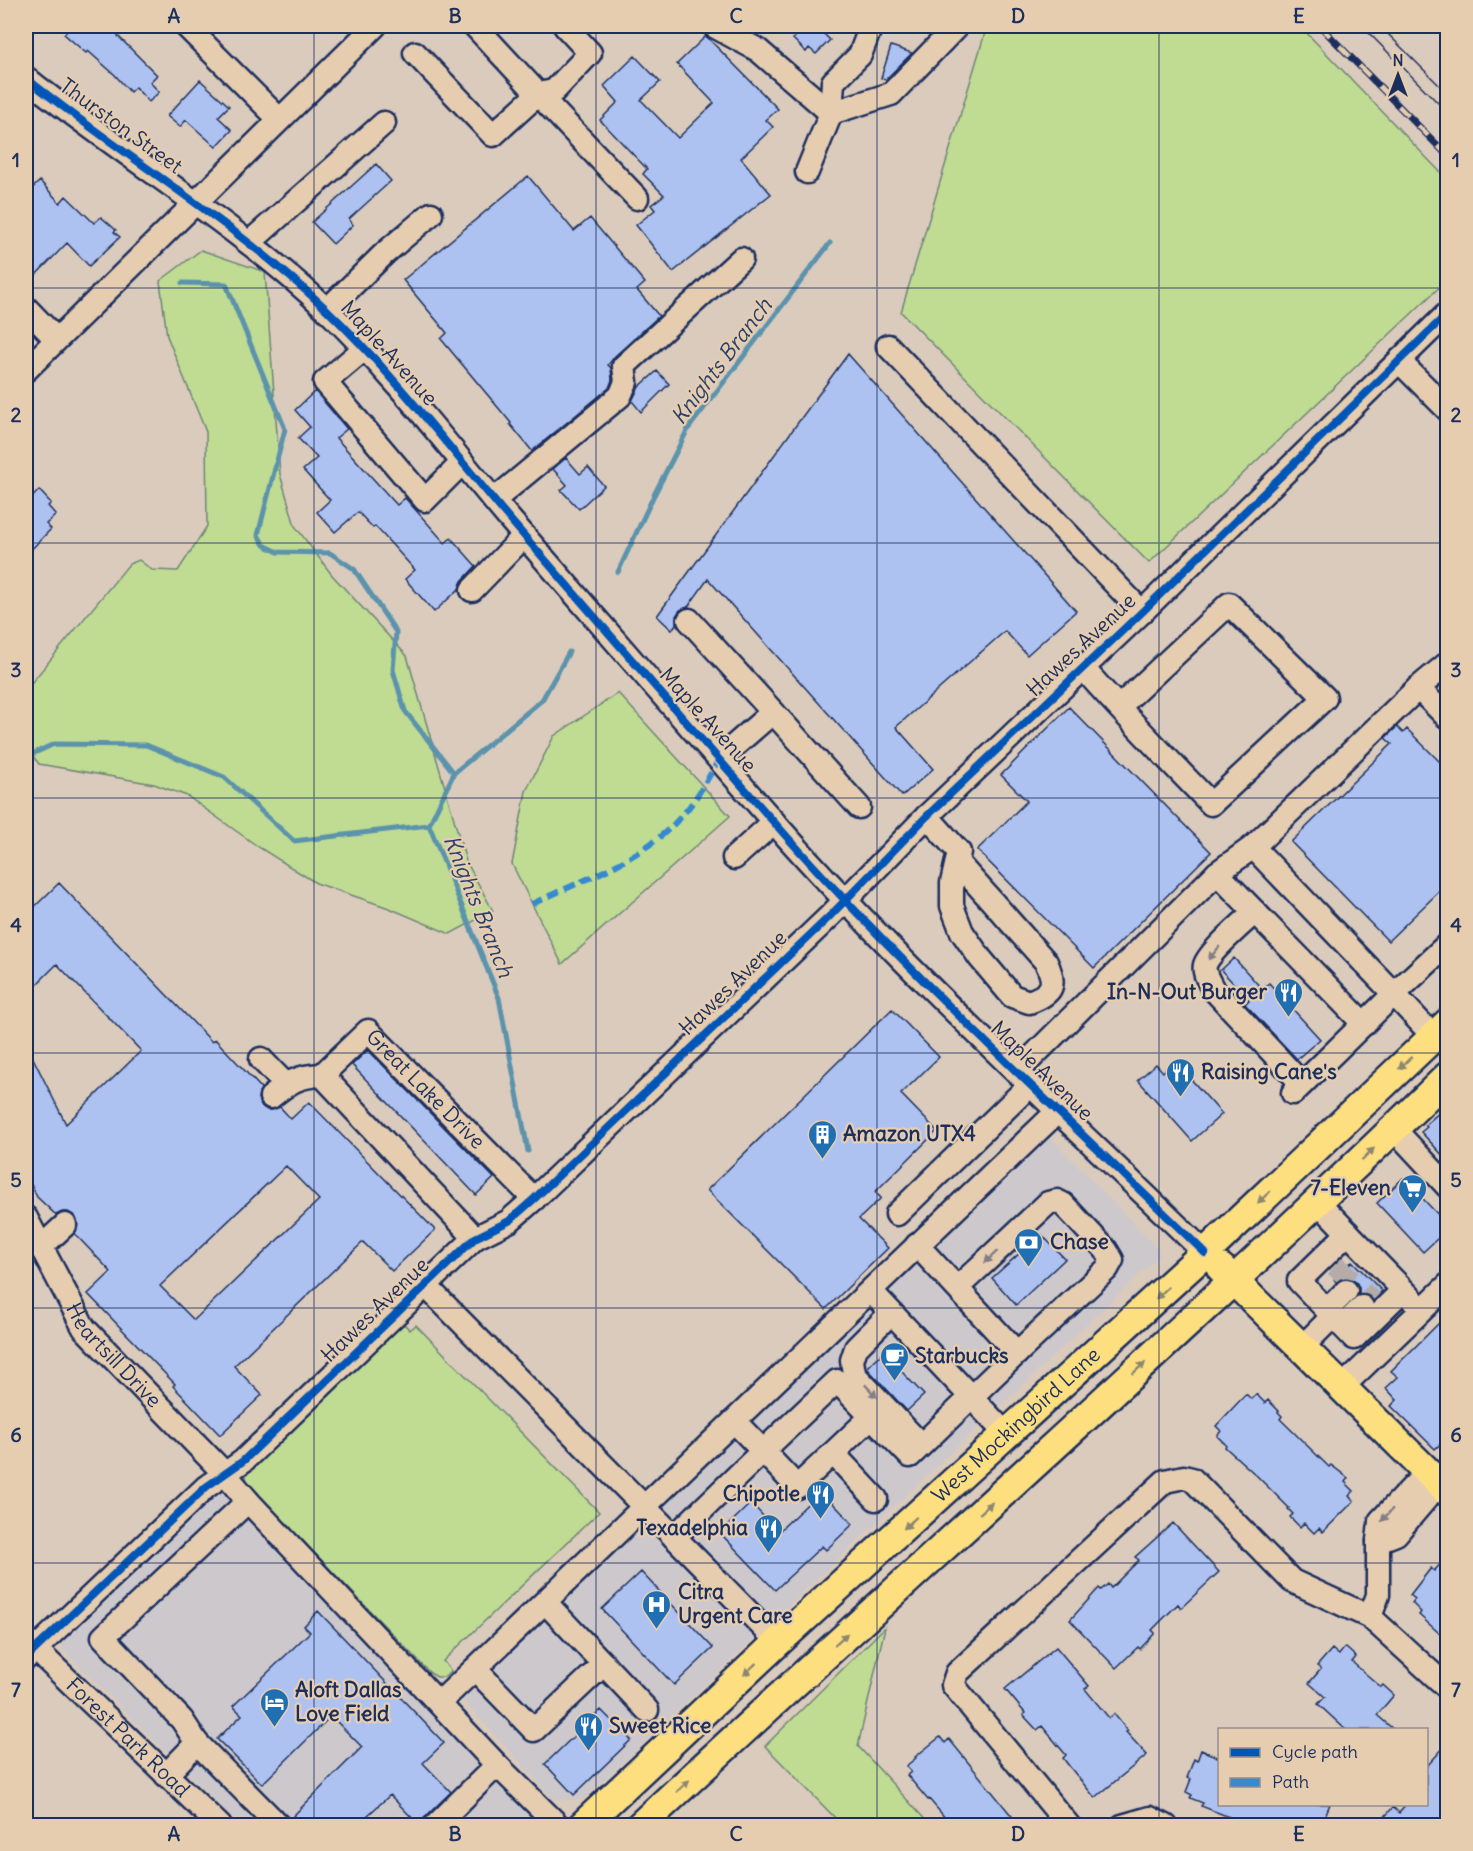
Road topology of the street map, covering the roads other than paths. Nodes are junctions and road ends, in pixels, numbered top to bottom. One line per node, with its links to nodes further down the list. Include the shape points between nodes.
1 (186, 26): 12 (street)
2 (375, 26): 12 (street)
3 (475, 26): 10 (street)
4 (565, 26): 10 (street, via 590,53 554,91)
5 (714, 26): 11 (street, via 758,50)
6 (871, 26): 11 (street, via 860,55 833,82)
7 (957, 26): 11 (street, via 891,94)
8 (415, 53): 10 (street, via 493,135)
9 (26, 78): 16 (street, Thurston Street)
10 (538, 94): 15 (street)
11 (831, 113): 14 (street)
12 (279, 119): 16 (street)
13 (384, 123): 18 (street)
14 (807, 172)
15 (637, 198)
16 (196, 201): 18 (street, Maple Avenue); 23 (street)
17 (430, 214): 21 (street)
18 (249, 243): 21 (street, Maple Avenue)
19 (741, 259): 30 (street, via 624,366 626,382 620,396)
20 (26, 308): 23 (street)
21 (327, 310): 25 (street, Maple Avenue)
22 (1444, 322): 26 (street, Hawes Avenue)
23 (56, 339): 27 (street)
24 (888, 346): 33 (street)
25 (364, 350): 29 (street, Maple Avenue); 29 (street, via 326,382 425,500)
26 (1399, 361): 28 (street); 33 (street, Hawes Avenue)
27 (26, 370)
28 (1448, 410)
29 (462, 463): 30 (street, Maple Avenue)
30 (494, 500): 31 (street, Maple Avenue)
31 (524, 536): 32 (street); 41 (street, Maple Avenue)
32 (472, 590)
33 (1143, 612): 36 (street, Hawes Avenue)
34 (688, 620): 39 (street)
35 (1448, 663): 37 (street)
36 (1083, 668): 38 (street); 43 (street, Hawes Avenue)
37 (1418, 688): 40 (street); 45 (street)
38 (1119, 707): 38 (street, via 1211,804 1325,698 1229,604)
39 (773, 712): 41 (street); 42 (street)
40 (1448, 718)
41 (719, 759): 44 (street, Maple Avenue)
42 (859, 807)
43 (927, 816): 47 (street, via 959,852); 49 (street, Hawes Avenue)
44 (774, 822): 46 (street); 49 (street, Maple Avenue)
45 (1253, 847): 48 (street); 52 (street)
46 (734, 858)
47 (957, 862): 47 (street, via 952,906 962,932 1012,996 1029,1002 1045,996 1053,984 1046,962)
48 (1217, 873): 50 (street); 58 (street)
49 (844, 900): 58 (street, Maple Avenue); 62 (street, Hawes Avenue)
50 (1255, 912): 53 (street); 53 (street, one-way to 53, via 1211,955 1205,972 1212,988 1297,1088)
51 (1448, 944): 52 (street)
52 (1395, 994): 53 (street); 54 (street)
53 (1364, 1024)
54 (1443, 1037): 71 (main road, West Mockingbird Lane, one-way to 71)
55 (261, 1059): 56 (street, via 278,1091 293,1080)
56 (322, 1076): 62 (street, Great Lake Drive, via 368,1031); 68 (street)
57 (1448, 1076): 60 (main road, West Mockingbird Lane)
58 (1023, 1079): 59 (street, Maple Avenue); 64 (street)
59 (1057, 1112): 69 (street); 71 (street, Maple Avenue)
60 (1394, 1129): 61 (street); 63 (main road, West Mockingbird Lane, one-way to 60)
61 (1448, 1187)
62 (534, 1199): 68 (street, Hawes Avenue, via 509,1221)
63 (1318, 1202): 67 (street); 73 (main road, West Mockingbird Lane)
64 (897, 1214)
65 (26, 1218): 70 (street, Heartsill Drive)
66 (65, 1225): 70 (street)
67 (1348, 1233): 72 (street); 80 (street, via 1299,1281)
68 (475, 1238): 75 (street, Hawes Avenue)
69 (917, 1245): 76 (street); 77 (street)
70 (40, 1248): 92 (street, Heartsill Drive, via 84,1328)
71 (1205, 1253): 73 (main road, Maple Avenue); 87 (main road, West Mockingbird Lane, one-way to 87)
72 (1376, 1272): 78 (street); 80 (street, via 1354,1338)
73 (1234, 1281): 81 (main road, Maple Avenue); 91 (main road, West Mockingbird Lane, one-way to 73)
74 (1448, 1285): 78 (street)
75 (426, 1286): 92 (street, Hawes Avenue); 96 (street)
76 (957, 1288): 82 (street); 82 (street, one-way to 76, via 1107,1269 1112,1260 1106,1250 1067,1209 1057,1201 1048,1203)
77 (871, 1291): 79 (street); 86 (street)
78 (1422, 1310): 83 (street)
79 (891, 1313): 84 (street); 88 (street, one-way to 88, via 856,1348 852,1360 854,1374)
80 (1330, 1313): 80 (street, via 1348,1293); 81 (street)
81 (1301, 1348): 83 (main road, Maple Avenue)
82 (1017, 1353): 84 (street)
83 (1341, 1388): 93 (main road, Maple Avenue)
84 (971, 1397): 87 (street); 88 (street)
85 (871, 1417): 88 (street, via 910,1456); 89 (street, via 837,1381); 90 (street)
86 (734, 1421): 89 (street); 96 (street)
87 (1007, 1435): 91 (main road); 100 (main road, West Mockingbird Lane, one-way to 100)
88 (921, 1445)
89 (763, 1451): 90 (street, via 797,1488); 97 (street)
90 (834, 1454): 94 (street)
91 (1033, 1465): 104 (main road, West Mockingbird Lane, one-way to 91)
92 (225, 1474): 95 (street, Heartsill Drive); 101 (street, Hawes Avenue, via 206,1486)
93 (1440, 1480): 99 (street, via 1396,1534 1378,1542 1378,1595)
94 (876, 1499)
95 (248, 1501): 106 (street, Heartsill Drive); 108 (street, via 103,1637 182,1720)
96 (644, 1508): 97 (street); 98 (street)
97 (674, 1537): 100 (street)
98 (546, 1603): 102 (street); 103 (street)
99 (1370, 1617): 105 (street); 117 (street, via 1292,1581 1192,1479 1165,1481 957,1673 953,1685)
100 (778, 1642): 104 (main road); 115 (main road, West Mockingbird Lane, one-way to 115)
101 (28, 1649): 110 (street, Forest Park Road)
102 (604, 1664): 103 (street, via 534,1730); 107 (street)
103 (476, 1670): 106 (street)
104 (806, 1671): 116 (main road, West Mockingbird Lane, one-way to 104)
105 (1448, 1688)
106 (439, 1703): 109 (street, Heartsill Drive)
107 (647, 1710)
108 (197, 1743): 110 (street); 112 (street)
109 (497, 1765): 113 (street); 114 (street, Heartsill Drive)
110 (166, 1775): 111 (street, Forest Park Road)
111 (220, 1826)
112 (279, 1826)
113 (435, 1826)
114 (559, 1826)
115 (582, 1826)
116 (640, 1826)
117 (1069, 1826)
118 (1122, 1826): 119 (street, via 1150,1818)
119 (1166, 1826)

